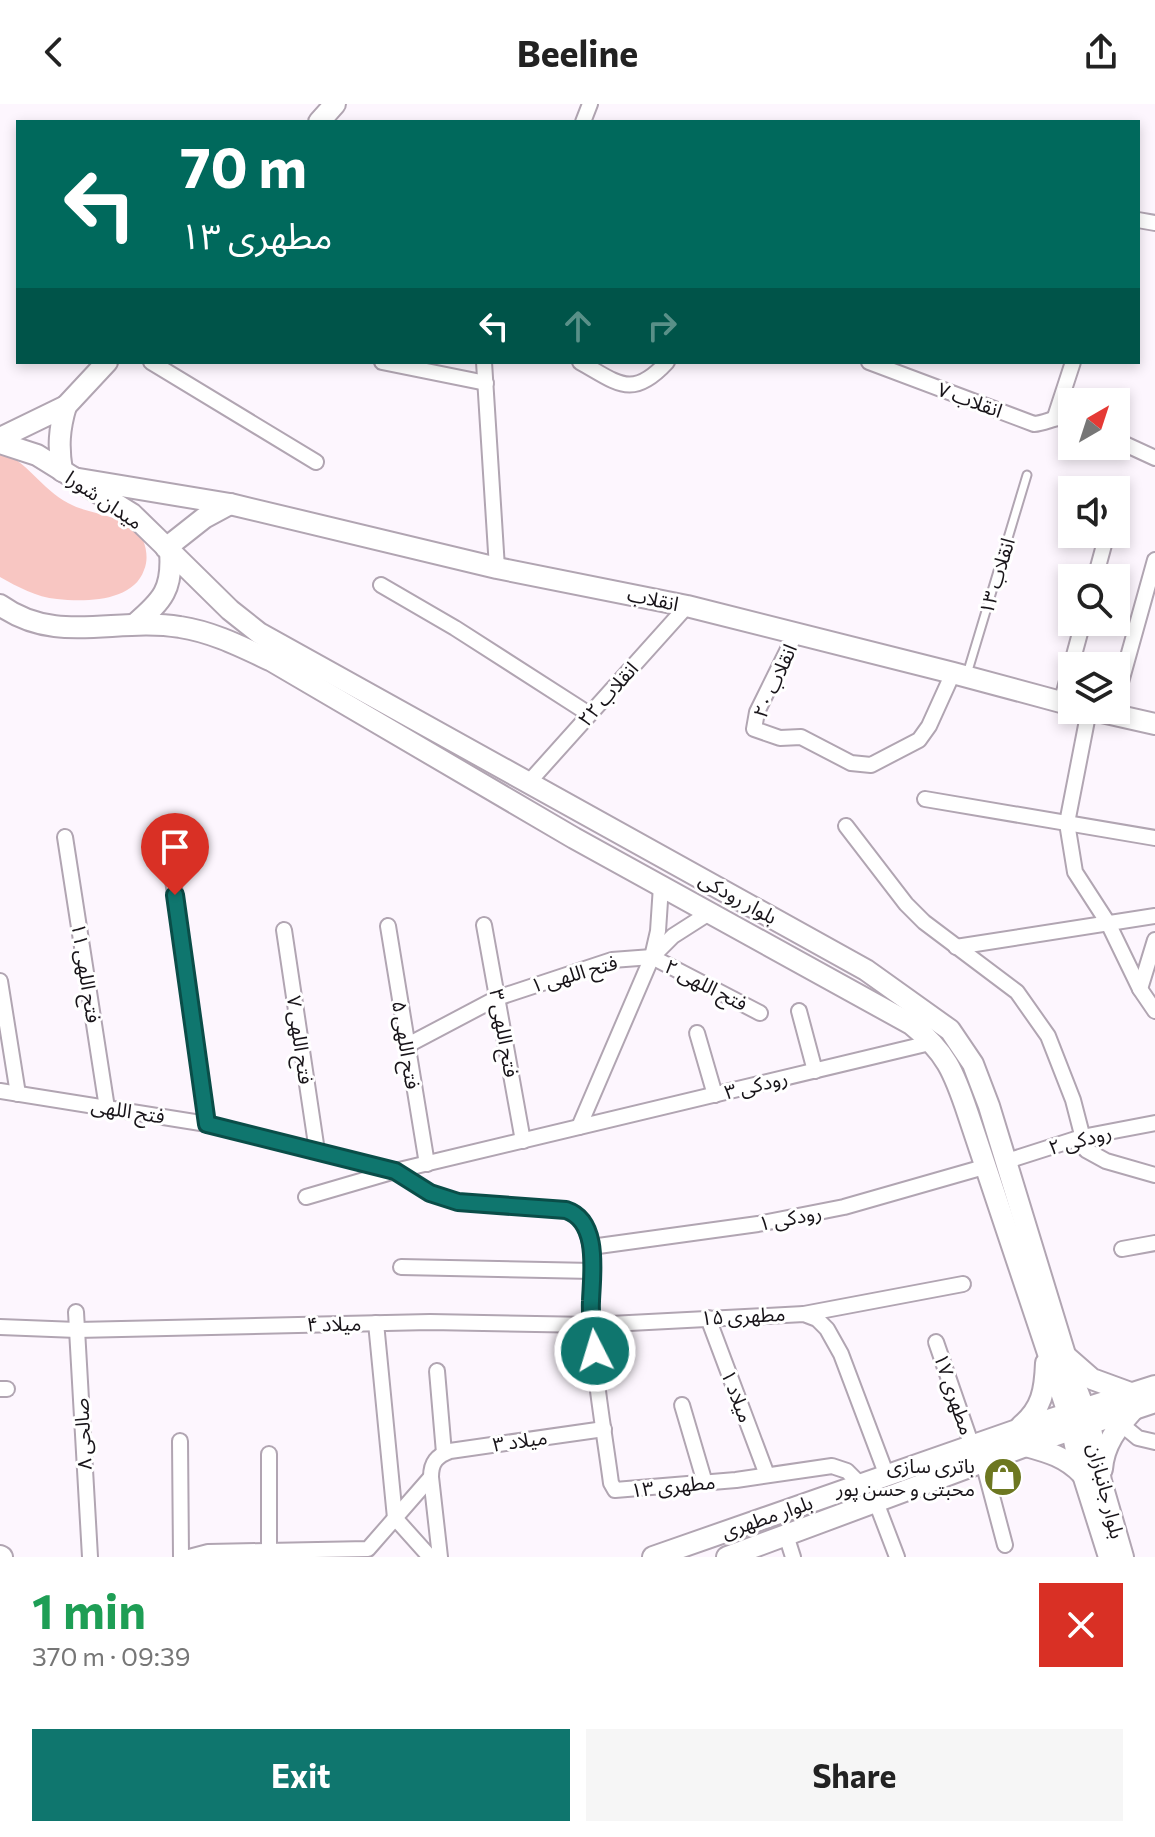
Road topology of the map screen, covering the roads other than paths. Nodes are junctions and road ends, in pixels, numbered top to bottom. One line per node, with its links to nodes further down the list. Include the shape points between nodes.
1 (335, 104): 2 (main road)
2 (321, 120)
3 (105, 364): 12 (main road)
4 (154, 364): 18 (street)
5 (392, 364): 11 (street)
6 (484, 364): 11 (street)
7 (584, 364): 8 (street, via 621,385 640,385)
8 (665, 364)
9 (874, 364): 13 (street, انقلاب ۷, via 1034,424)
10 (1072, 364): 13 (street)
11 (486, 383): 24 (street)
12 (66, 406): 15 (main road); 19 (main road, via 58,447)
13 (1055, 417): 14 (street, انقلاب ۷)
14 (1058, 417)
15 (0, 440): 19 (main road, میدان شورا)
16 (1130, 446): 17 (street)
17 (1155, 458)
18 (316, 462)
19 (67, 475): 21 (main road, انقلاب); 22 (main road, میدان شورا, via 132,514)
20 (1027, 475): 33 (lane, انقلاب ۱۳)
21 (230, 504): 22 (main road); 24 (main road, انقلاب)
22 (168, 549): 28 (main road, بلوار رودکی); 29 (main road, via 172,574 167,590)
23 (1155, 560): 32 (street)
24 (497, 568): 27 (main road, انقلاب)
25 (381, 585): 35 (street)
26 (0, 605): 29 (main road, via 44,625 72,629)
27 (687, 606): 30 (main road, انقلاب); 35 (street, انقلاب ۲۲)
28 (230, 610): 31 (main road, via 216,619); 39 (main road, بلوار رودکی, via 259,633)
29 (135, 624): 31 (main road, بلوار رودکی, via 179,627)
30 (796, 633): 33 (main road, انقلاب); 33 (street, انقلاب ۲۰, via 757,712 754,729 780,738 801,737 851,763 871,765 919,740)
31 (224, 639): 46 (main road, بلوار رودکی, via 272,661)
32 (1124, 652)
33 (960, 674): 34 (main road, انقلاب)
34 (1058, 701)
35 (589, 714): 39 (street, انقلاب ۲۲)
36 (1130, 716): 38 (main road)
37 (1100, 724): 41 (street)
38 (1155, 724)
39 (529, 782): 75 (main road, بلوار رودکی, via 866,970 950,1030 973,1064)
40 (925, 799): 41 (street)
41 (1067, 823): 45 (street); 49 (street, via 1075,872)
42 (846, 826): 54 (street, via 906,904)
43 (65, 837): 68 (street, فتح اللهی ۱۱)
44 (167, 837): 70 (street)
45 (1155, 838)
46 (661, 886): 47 (main road, بلوار رودکی); 55 (street)
47 (709, 913): 55 (street); 62 (main road, بلوار رودکی, via 911,1024)
48 (1155, 916): 49 (street)
49 (1108, 923): 54 (street); 58 (street)
50 (484, 925): 57 (street, فتح اللهی ۳)
51 (388, 926): 63 (street, فتح اللهی ۵)
52 (284, 930): 74 (street, فتح اللهی ۷)
53 (1155, 940): 58 (street)
54 (956, 947): 72 (street, via 1017,992 1048,1036)
55 (652, 957): 57 (street, فتح اللهی ۱, via 612,960); 60 (street, فتح اللهی ۲); 71 (street)
56 (0, 981): 66 (street)
57 (497, 998): 63 (street, فتح اللهی ۱); 73 (street, فتح اللهی ۳)
58 (1150, 1000)
59 (799, 1011): 64 (street)
60 (760, 1013)
61 (697, 1033): 67 (street)
62 (934, 1042): 64 (street, رودکی ۳); 77 (main road, بلوار رودکی, via 955,1075)
63 (406, 1046): 76 (street, فتح اللهی ۵)
64 (815, 1071): 67 (street, رودکی ۳)
65 (0, 1091): 66 (street, فتح اللهی)
66 (18, 1094): 68 (street, فتح اللهی)
67 (715, 1095): 71 (street, رودکی ۳)
68 (107, 1108): 70 (street, فتح اللهی)
69 (1155, 1123): 72 (street, رودکی ۲)
70 (207, 1124): 74 (street, فتح اللهی)
71 (579, 1127): 73 (street, فتح اللهی)
72 (1082, 1137): 75 (street, رودکی ۲); 79 (street, via 1094,1156)
73 (523, 1141): 76 (street, فتح اللهی)
74 (317, 1151): 78 (street, فتح اللهی)
75 (1007, 1161): 95 (main road, بلوار رودکی)
76 (427, 1164): 78 (street, فتح اللهی)
77 (984, 1167): 82 (street, رودکی ۱, via 844,1207); 95 (main road, بلوار رودکی)
78 (395, 1171): 80 (street, فتح اللهی); 82 (street, مطهری ۱۳, via 430,1193 458,1202 575,1213)
79 (1155, 1175)
80 (306, 1197)
81 (1155, 1243): 83 (street)
82 (591, 1247): 85 (street, مطهری ۱۳)
83 (1122, 1249)
84 (401, 1267): 85 (street)
85 (593, 1271): 91 (street, مطهری ۱۳)
86 (963, 1284): 88 (street)
87 (76, 1312): 93 (street, صالحی ۸)
88 (804, 1314): 89 (street, مطهری ۱۵); 108 (street, مطهری ۱۵, via 827,1329 841,1354)
89 (708, 1318): 91 (street, مطهری ۱۵); 107 (street, میلاد ۱)
90 (376, 1323): 91 (street, میلاد ۴); 93 (street, میلاد ۴); 114 (street)
91 (591, 1325): 100 (street, مطهری ۱۳)
92 (0, 1327): 93 (street, میلاد ۴)
93 (77, 1330): 118 (street, صالحی ۸)
94 (936, 1342): 105 (street, مطهری ۱۷)
95 (1056, 1353): 97 (main road, via 1092,1379); 99 (main road, بلوار رودکی); 101 (main road, via 1035,1415)
96 (437, 1371): 106 (street)
97 (1143, 1401): 99 (main road, بلوار مطهری); 103 (street, via 1138,1438); 110 (main road, via 1103,1452)
98 (682, 1405): 111 (street)
99 (1079, 1419): 101 (main road, بلوار مطهری); 110 (main road, بلوار جانبازان)
100 (604, 1429): 106 (street, میلاد ۳); 111 (street, مطهری ۱۳, via 615,1490)
101 (1015, 1440): 105 (main road, بلوار مطهری); 110 (main road, via 1070,1461)
102 (180, 1441): 119 (street)
103 (1155, 1442)
104 (269, 1454): 117 (street)
105 (978, 1454): 108 (main road, بلوار مطهری); 113 (main road, بلوار مطهری); 116 (street, مطهری ۱۷)
106 (441, 1455): 109 (street, via 433,1462)
107 (767, 1475): 111 (street, مطهری ۱۳); 112 (street, مطهری ۱۳, via 832,1466 847,1471)
108 (887, 1476): 112 (main road, بلوار مطهری)
109 (431, 1477): 114 (street); 122 (street)
110 (1092, 1477): 127 (main road, بلوار جانبازان); 128 (main road, بلوار جانبازان)
111 (705, 1483)
112 (861, 1485): 123 (main road, بلوار مطهری)
113 (876, 1502): 115 (main road, بلوار مطهری); 126 (street)
114 (395, 1518): 117 (street, via 368,1549); 121 (street)
115 (786, 1535): 124 (main road, بلوار مطهری); 125 (street)
116 (1005, 1545)
117 (269, 1550): 120 (street)
118 (90, 1557)
119 (181, 1557)
120 (189, 1557)
121 (430, 1557)
122 (440, 1557)
123 (653, 1557)
124 (727, 1557)
125 (793, 1557)
126 (897, 1557)
127 (1109, 1557)
128 (1123, 1557)

